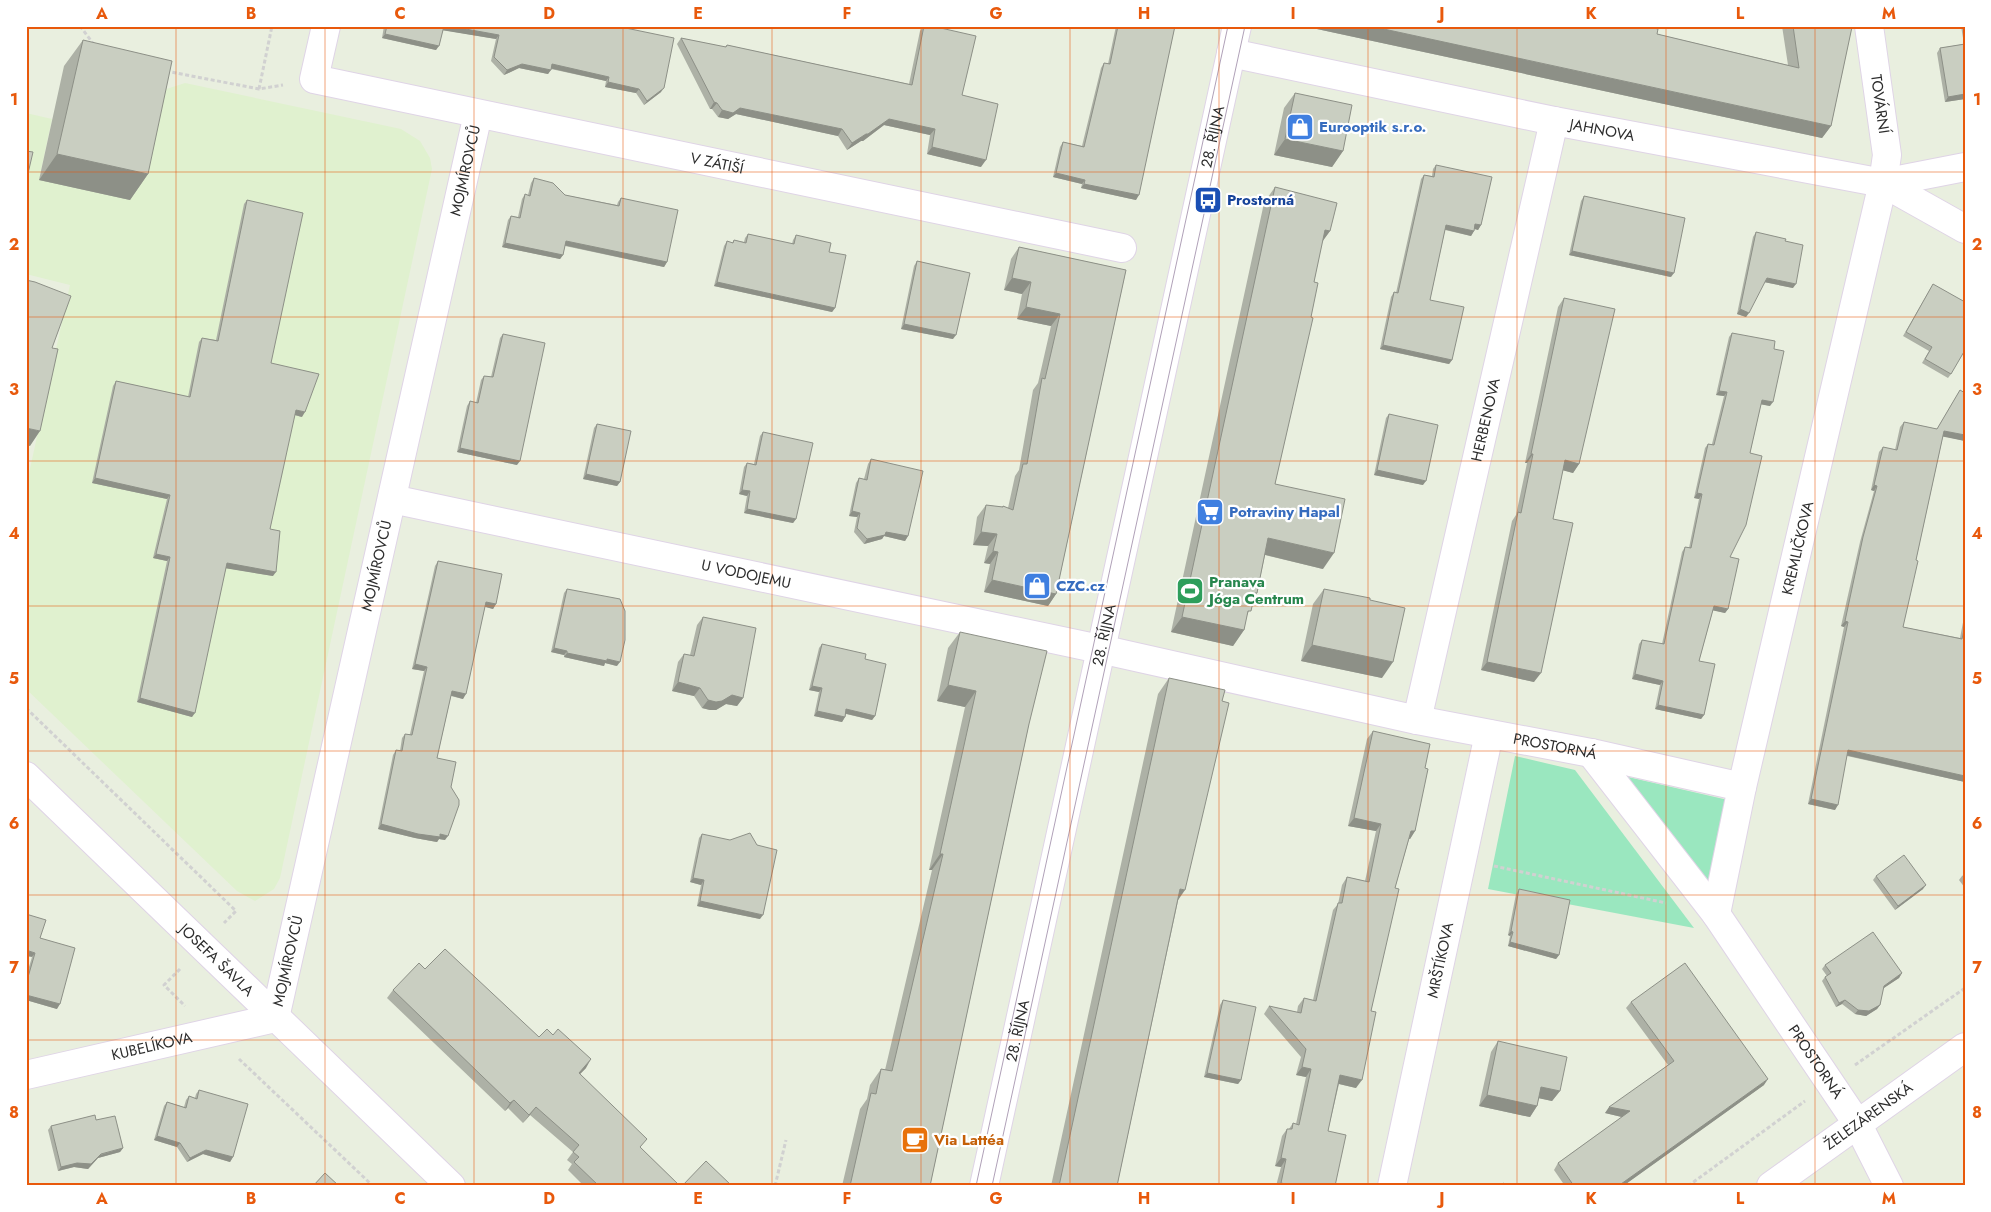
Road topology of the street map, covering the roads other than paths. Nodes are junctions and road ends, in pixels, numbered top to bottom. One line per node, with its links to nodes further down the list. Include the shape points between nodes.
1 (326, 26): 5 (street, V ZÁTIŠÍ, via 314,79)
2 (1237, 26): 4 (street, 28. ŘÍJNA)
3 (1869, 26): 8 (street, TOVÁRNÍ, via 1887,155)
4 (1231, 53): 6 (street, JAHNOVA); 12 (street, 28. ŘÍJNA)
5 (478, 114): 10 (street, V ZÁTIŠÍ); 11 (street, MOJMÍROVCŮ)
6 (1554, 121): 8 (street, JAHNOVA); 13 (street, HERBENOVA)
7 (1965, 167): 8 (street)
8 (1883, 183): 9 (street, JAHNOVA); 17 (street, KREMLIČKOVA)
9 (1965, 229)
10 (1122, 248)
11 (392, 499): 12 (street, U VODOJEMU); 19 (street, MOJMÍROVCŮ)
12 (1101, 649): 13 (street, PROSTORNÁ); 24 (street, 28. ŘÍJNA)
13 (1417, 720): 14 (street, PROSTORNÁ)
14 (1489, 734): 15 (street, PROSTORNÁ); 25 (street, MRŠTÍKOVA)
15 (1590, 753): 17 (street); 18 (street, PROSTORNÁ)
16 (26, 776): 19 (street, JOSEFA ŠAVLA)
17 (1742, 787): 18 (street, KREMLIČKOVA)
18 (1716, 914): 22 (street, PROSTORNÁ)
19 (276, 1018): 21 (street, KUBELÍKOVA); 23 (street, JOSEFA ŠAVLA)
20 (1965, 1047): 22 (street, ŽELEZÁRENSKÁ)
21 (26, 1074)
22 (1858, 1123): 26 (street, ŽELEZÁRENSKÁ); 27 (street, PROSTORNÁ)
23 (451, 1186)
24 (984, 1186)
25 (1392, 1186)
26 (1771, 1186)
27 (1890, 1186)

